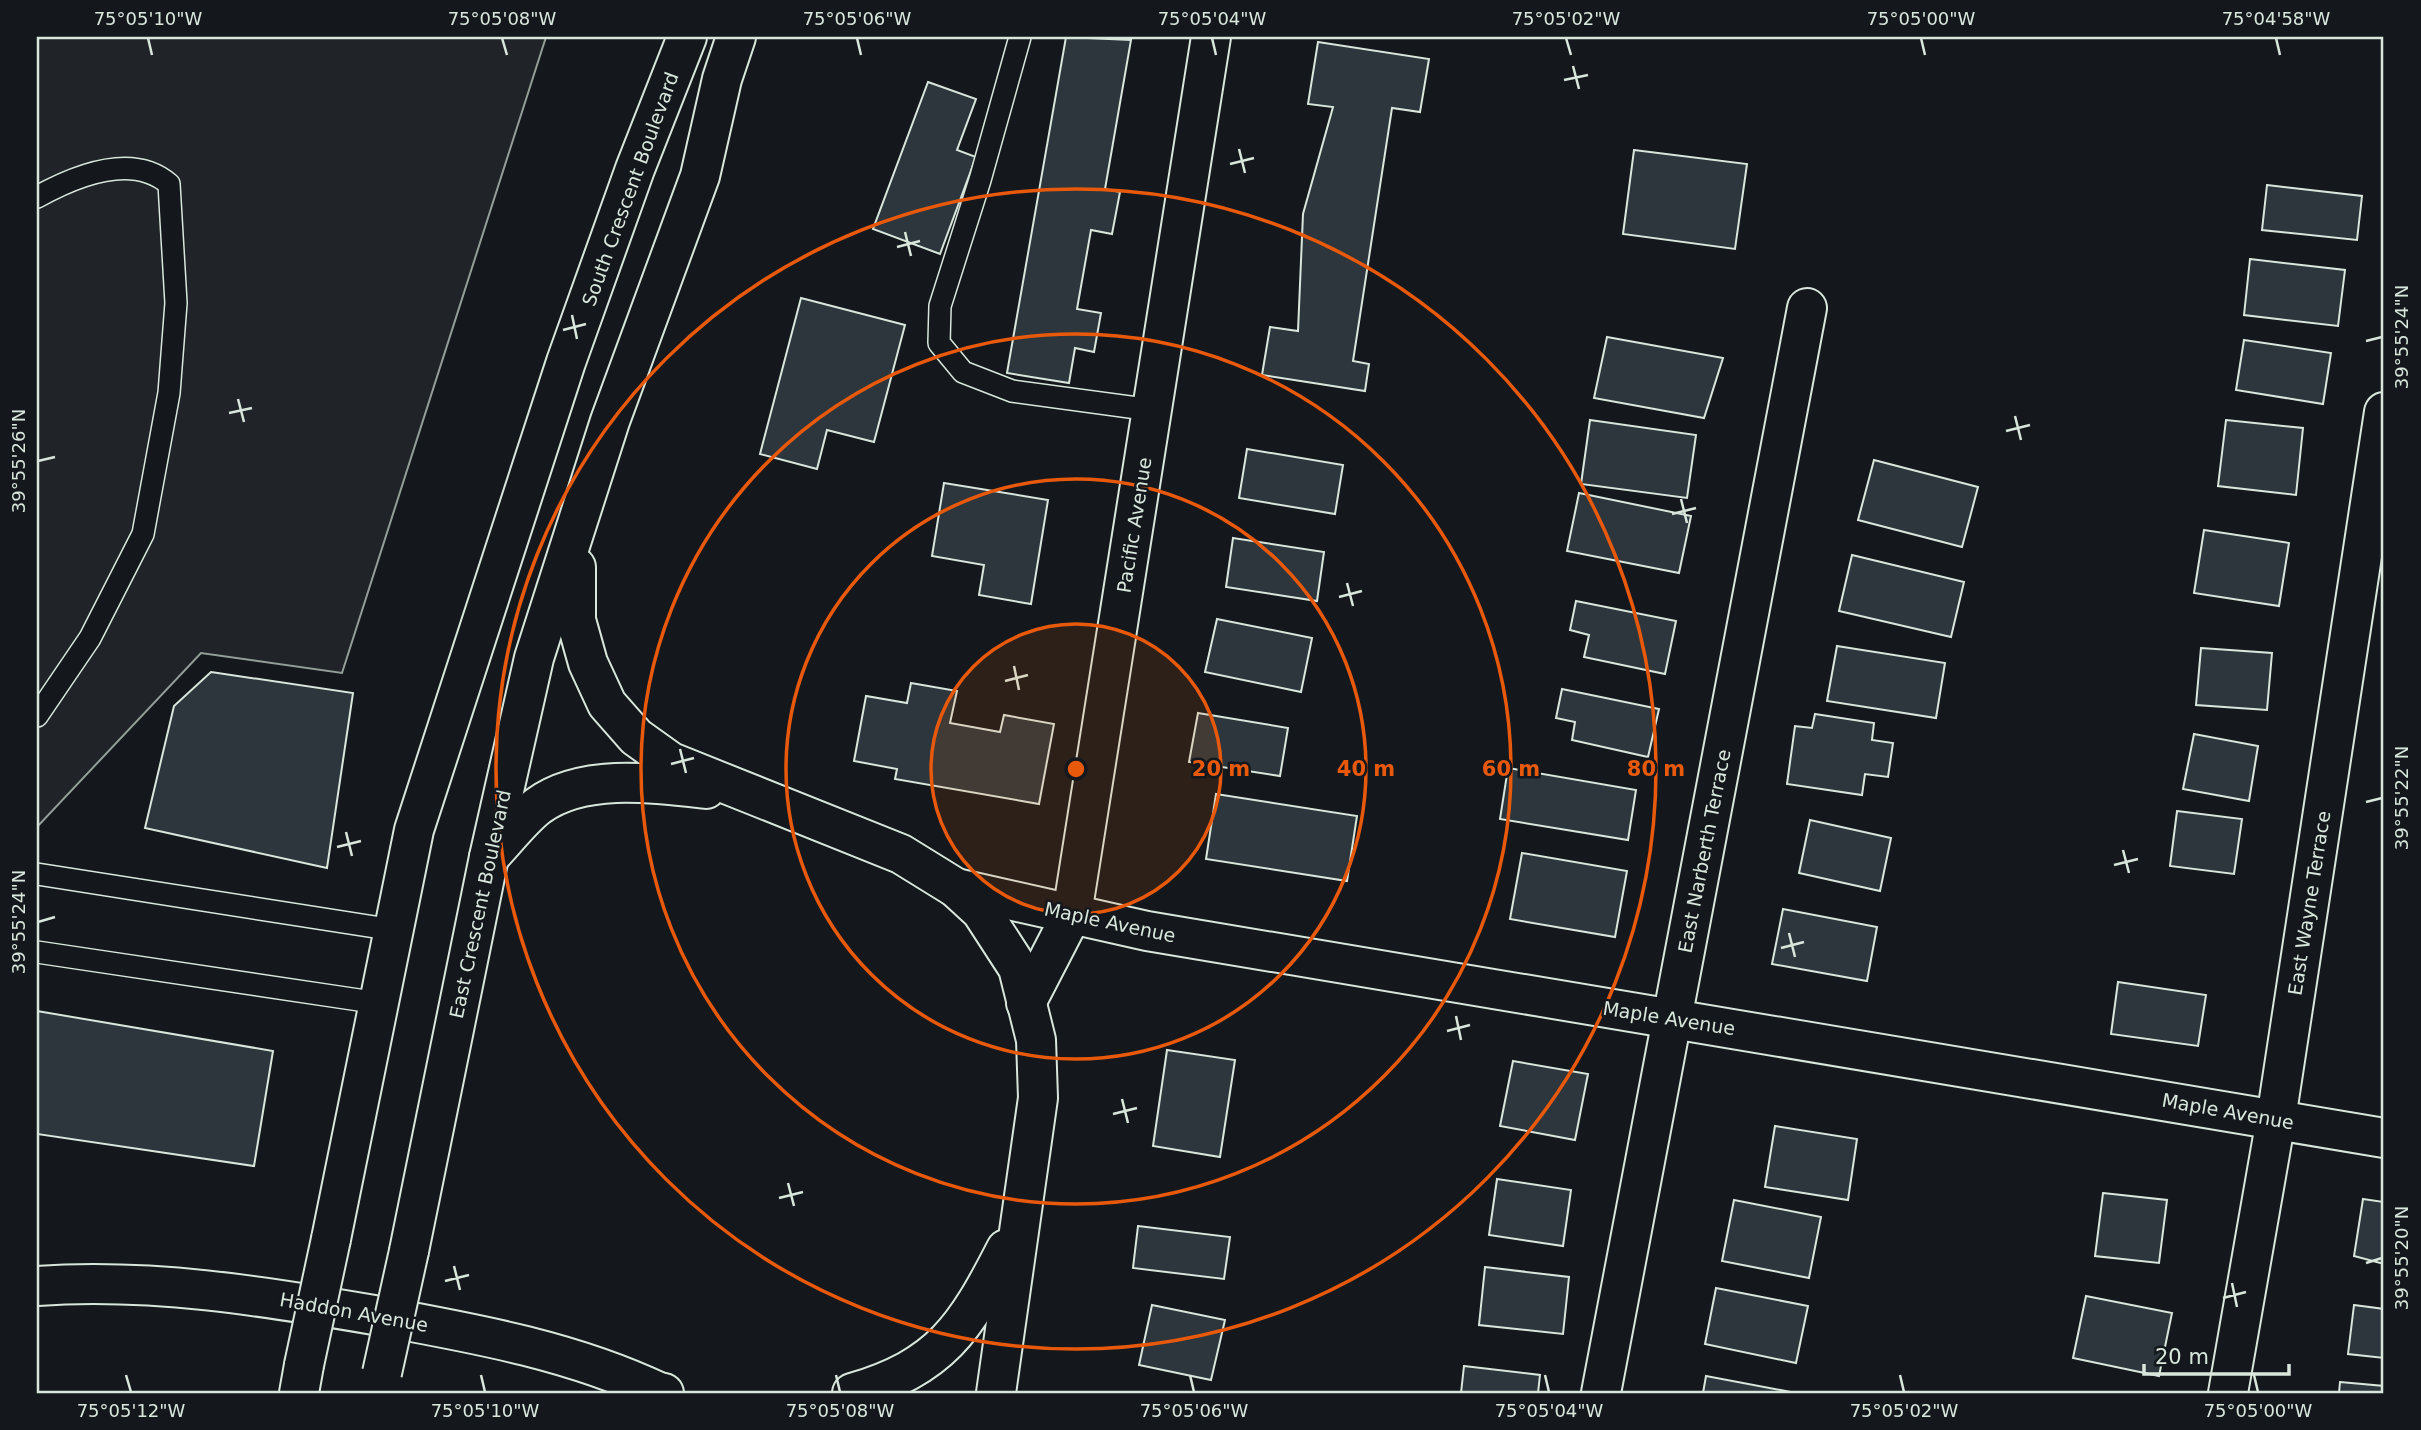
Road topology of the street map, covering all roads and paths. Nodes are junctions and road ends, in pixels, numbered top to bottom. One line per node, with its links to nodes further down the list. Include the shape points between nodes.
1 (687, 37): 16 (main road, South Crescent Boulevard, via 566,362 414,830)
2 (736, 37): 9 (main road, East Crescent Boulevard, via 700,176 610,421)
3 (1020, 37): 7 (lane, via 940,306 939,343 963,372 1012,391)
4 (1211, 37): 7 (main road, Pacific Avenue)
5 (37, 197): 10 (lane, via 64,182 126,167 154,172 169,184 176,303 169,393 143,534 90,638)
6 (1807, 309): 20 (main road, East Narberth Terrace)
7 (1152, 410): 15 (main road, Pacific Avenue)
8 (2384, 412): 21 (main road, East Wayne Terrace)
9 (576, 533): 11 (main road, via 576,620 588,663 607,704 636,737 671,762); 12 (main road, East Crescent Boulevard, via 534,658)
10 (37, 716)
11 (754, 796): 12 (main road, via 651,782 564,792 538,806); 14 (main road, via 901,853)
12 (489, 857): 26 (main road, East Crescent Boulevard, bridge)
13 (37, 874): 16 (lane)
14 (956, 888): 15 (main road, Maple Avenue); 19 (main road, via 981,911 1018,968)
15 (1072, 914): 19 (main road, Pacific Avenue); 20 (main road, Maple Avenue, via 1147,932)
16 (394, 930): 18 (main road)
17 (37, 952): 18 (lane)
18 (379, 1003): 25 (main road, bridge)
19 (1026, 1003): 23 (main road, via 1039,1058 1038,1098)
20 (1672, 1018): 21 (main road, Maple Avenue); 30 (main road, East Narberth Terrace)
21 (2276, 1119): 22 (main road, Maple Avenue); 31 (main road, East Wayne Terrace)
22 (2384, 1138)
23 (1018, 1226): 28 (main road, via 981,1297 949,1340 923,1364); 29 (main road)
24 (37, 1286): 27 (main road, Haddon Avenue, via 147,1285 264,1296 481,1335 599,1368)
25 (302, 1379)
26 (379, 1383)
27 (661, 1393)
28 (852, 1393)
29 (996, 1393)
30 (1601, 1393)
31 (2228, 1393)

